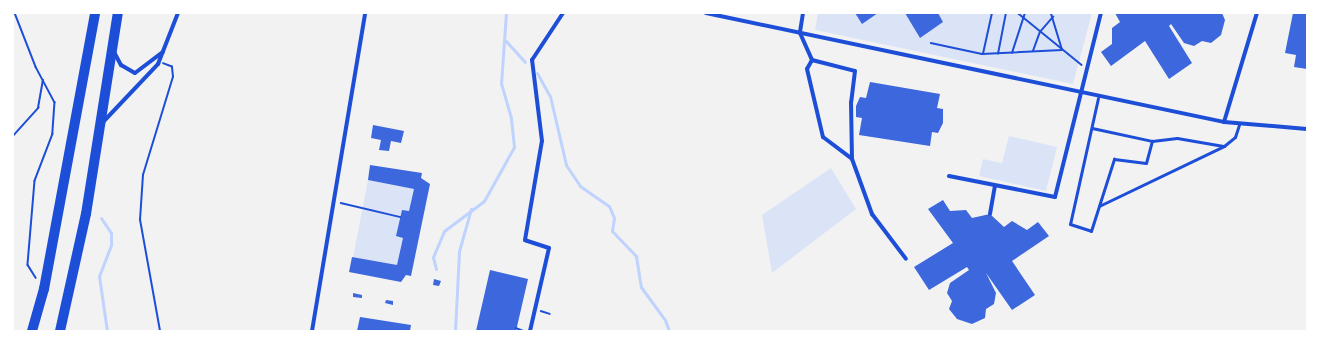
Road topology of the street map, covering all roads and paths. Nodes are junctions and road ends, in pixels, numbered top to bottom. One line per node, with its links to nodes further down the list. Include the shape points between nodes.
1 (15, 13): 31 (path)
2 (96, 13): 50 (highway)
3 (118, 13): 22 (highway)
4 (178, 13): 21 (street)
5 (365, 13): 45 (street)
6 (563, 13): 51 (street, via 532,60 542,142 525,240 549,248)
7 (706, 13): 19 (street)
8 (803, 13): 19 (street)
9 (992, 13): 26 (path)
10 (1006, 13): 27 (path)
11 (1018, 13): 16 (path)
12 (1025, 13): 16 (path)
13 (1052, 13): 17 (path)
14 (1101, 13): 30 (street)
15 (1257, 13): 34 (street)
16 (1023, 17): 18 (path); 25 (path)
17 (1053, 17): 18 (path); 23 (path)
18 (1040, 32): 23 (path); 24 (path)
19 (800, 33): 28 (street); 32 (street)
20 (932, 43): 26 (path)
21 (169, 44): 22 (street, via 150,64 135,73 121,65); 29 (street)
22 (113, 46): 37 (highway)
23 (1062, 50): 24 (path); 30 (path)
24 (1033, 51): 25 (path)
25 (1012, 53): 27 (path)
26 (983, 54): 27 (path)
27 (998, 54)
28 (812, 60): 42 (street, via 807,69 823,137); 42 (street, via 855,71 851,102)
29 (155, 68): 37 (street, via 109,114); 56 (path, via 168,65 173,77 143,175 140,220)
30 (1087, 69): 32 (street)
31 (43, 78): 39 (path, via 38,108); 50 (path, via 56,102 53,134 35,181 28,265)
32 (1082, 94): 33 (street); 44 (street, via 1055,197)
33 (1098, 98): 34 (street); 36 (lane)
34 (1224, 122): 35 (street)
35 (1239, 125): 38 (street); 41 (lane, via 1235,137)
36 (1092, 128): 40 (lane); 46 (lane, via 1070,224 1091,231)
37 (100, 129): 55 (highway, via 70,293)
38 (1307, 129)
39 (13, 136)
40 (1152, 141): 41 (lane, via 1177,138); 46 (lane, via 1146,163 1114,159)
41 (1224, 146): 46 (lane)
42 (852, 159): 49 (street, via 872,214)
43 (949, 176): 44 (street)
44 (995, 186): 47 (street)
45 (333, 201): 48 (path); 57 (street)
46 (1099, 206)
47 (990, 214)
48 (400, 218)
49 (906, 259)
50 (44, 289): 54 (highway)
51 (535, 310): 52 (path); 59 (street)
52 (550, 314)
53 (516, 328): 58 (path)
54 (32, 331)
55 (60, 331)
56 (160, 331)
57 (312, 331)
58 (526, 331)
59 (530, 331)

